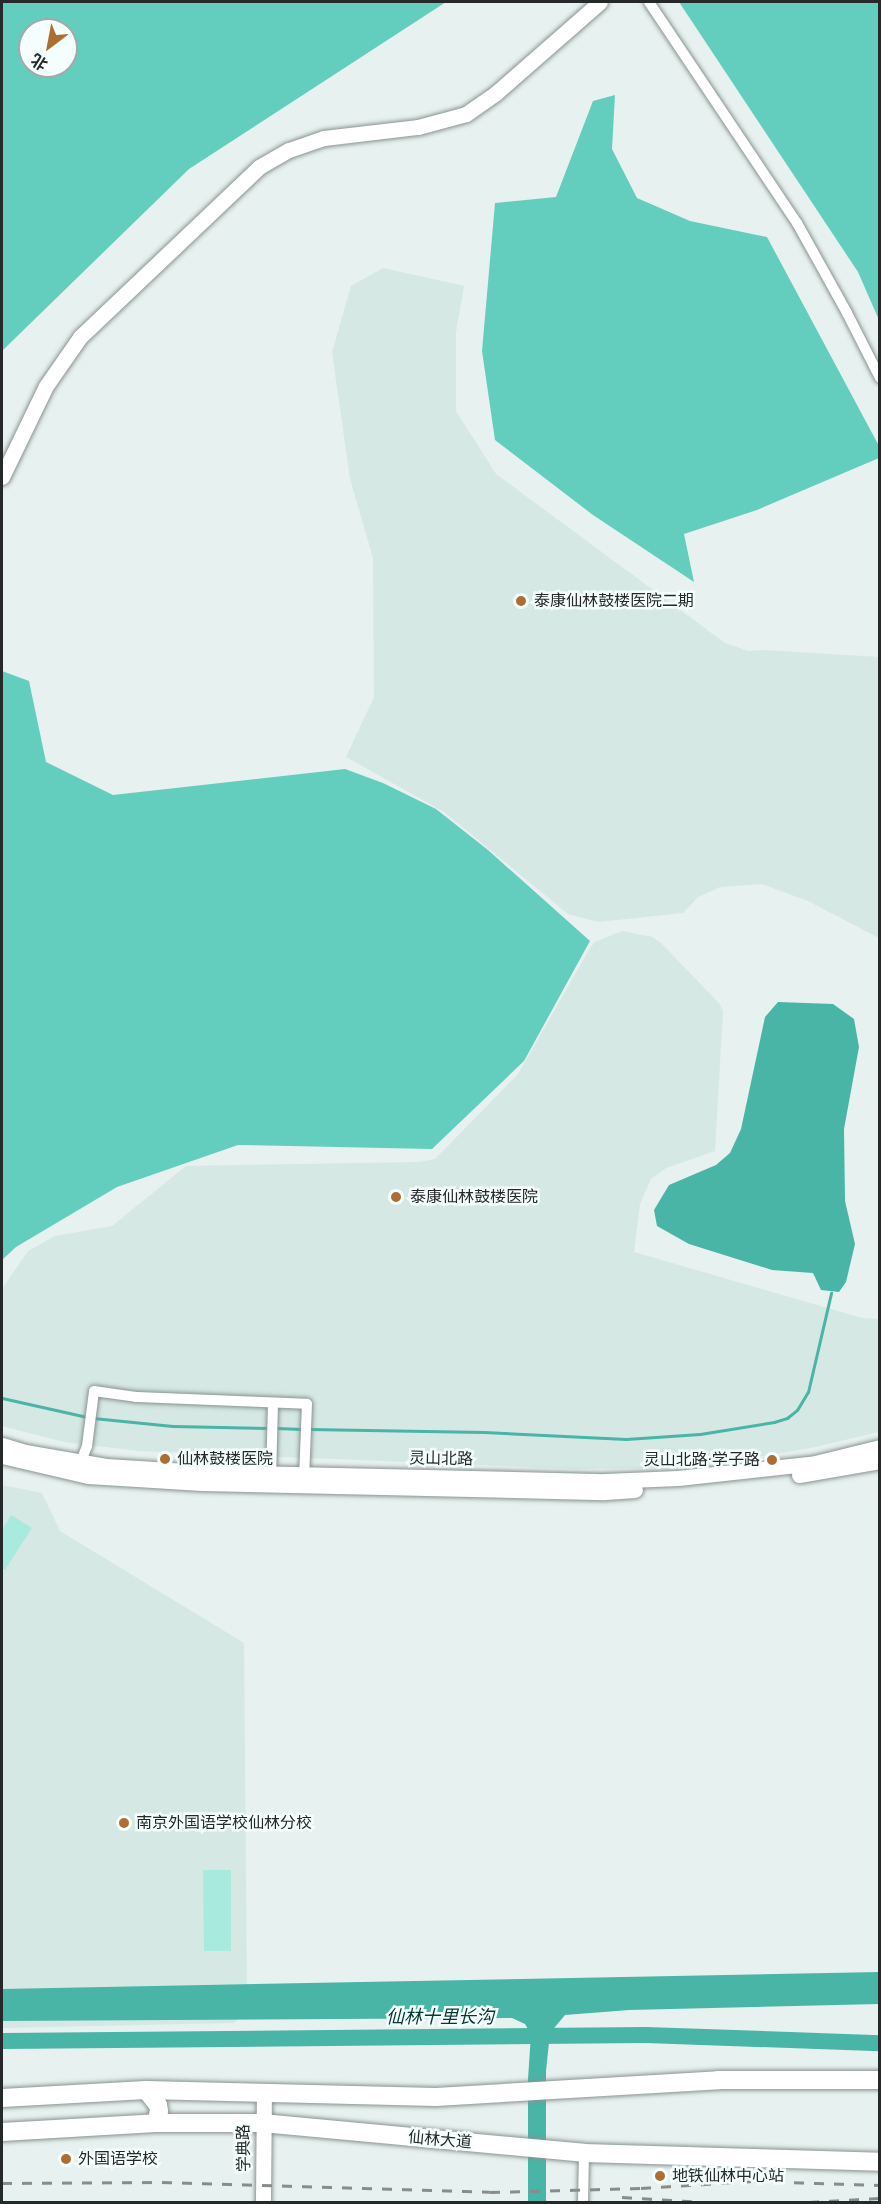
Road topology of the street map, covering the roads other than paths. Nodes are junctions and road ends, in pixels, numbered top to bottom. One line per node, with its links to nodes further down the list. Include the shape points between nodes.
1 (600, 2): 4 (main road, via 496,93 466,114 418,127 324,138 289,150 258,167 80,337 46,386)
2 (649, 2): 3 (street, via 797,223)
3 (879, 378)
4 (2, 477)
5 (273, 1403): 9 (street, via 94,1391 87,1446); 11 (street); 12 (street, via 307,1404)
6 (2, 1445): 9 (main road, 灵山北路)
7 (879, 1447): 12 (main road, 灵山北路, via 815,1463 678,1478)
8 (2, 1456): 11 (main road, 灵山北路, via 88,1476)
9 (81, 1461): 11 (main road, 灵山北路)
10 (879, 1461): 12 (main road, 灵山北路, via 822,1472 605,1492)
11 (271, 1479): 12 (main road, 灵山北路)
12 (304, 1480)
13 (879, 2080): 15 (main road, via 718,2080 436,2097)
14 (146, 2090): 15 (main road); 16 (main road); 17 (main road, via 158,2104)
15 (264, 2093): 18 (main road, 学典路)
16 (2, 2098)
17 (156, 2123): 18 (main road, 仙林大道); 19 (main road, 仙林大道)
18 (261, 2123): 20 (main road, 仙林大道); 22 (main road, 学典路)
19 (2, 2132)
20 (584, 2153): 21 (main road, 仙林大道); 23 (street)
21 (879, 2162)
22 (263, 2202)
23 (583, 2202)

